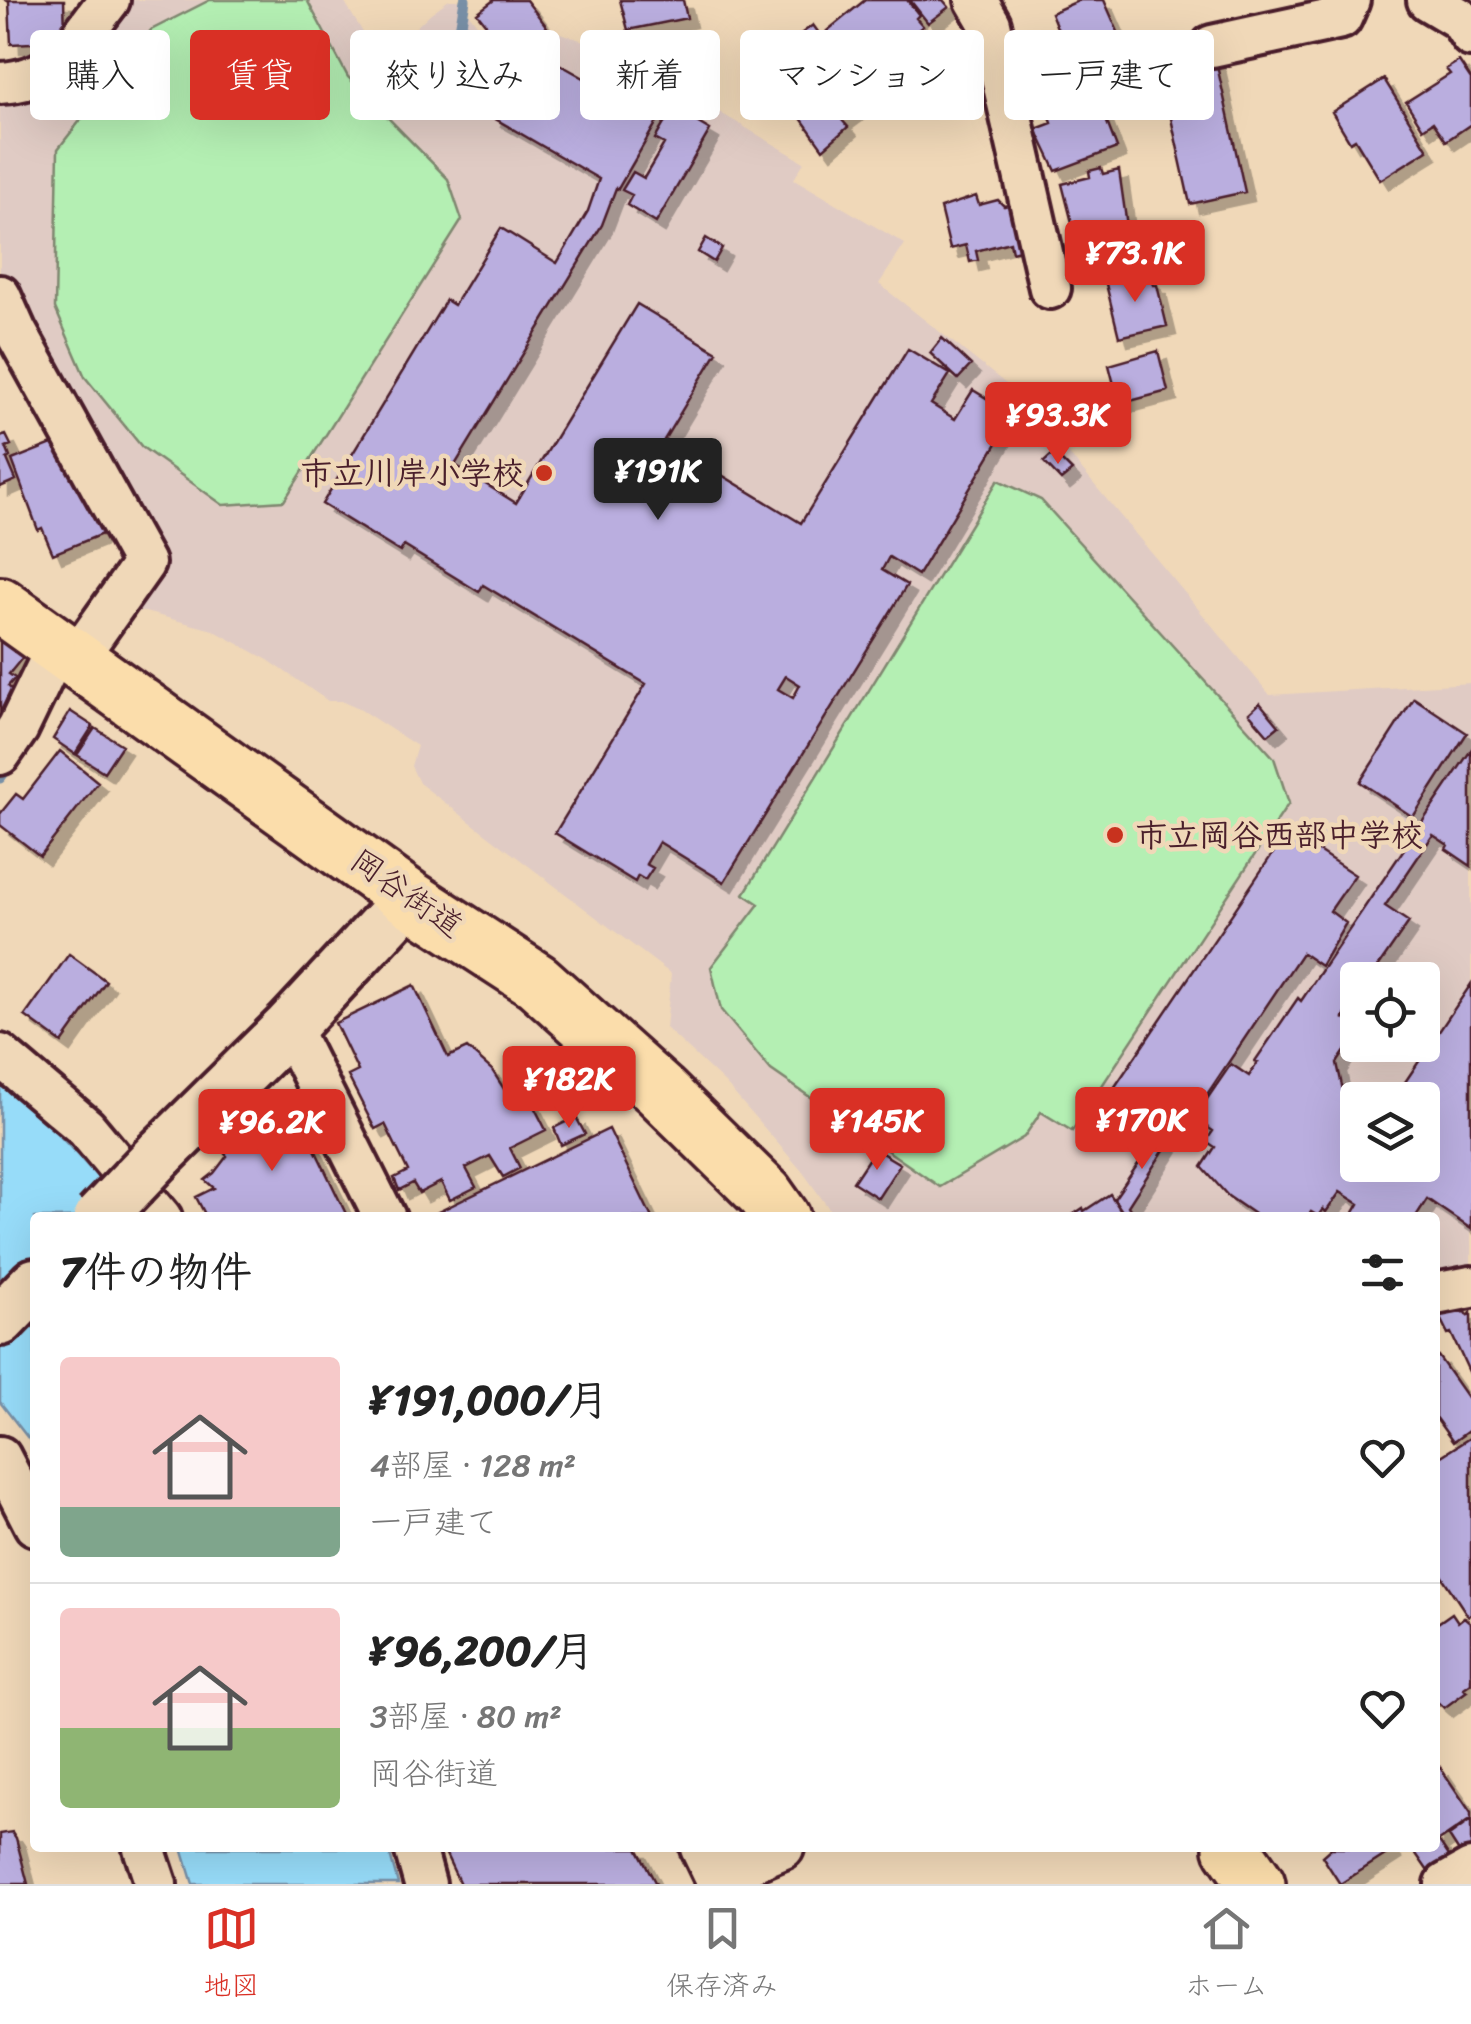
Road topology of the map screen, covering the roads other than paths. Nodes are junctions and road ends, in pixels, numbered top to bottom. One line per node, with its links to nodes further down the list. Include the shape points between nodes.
1 (109, 0): 7 (street, via 58,66 26,82)
2 (976, 0): 8 (street, via 990,24)
3 (1349, 0): 6 (street, via 1341,18)
4 (1428, 0): 5 (street, via 1460,19)
5 (1471, 36)
6 (1214, 46)
7 (0, 84)
8 (1050, 288)
9 (5, 322): 11 (street, via 144,562)
10 (0, 605): 11 (main road, 岡谷街道)
11 (67, 653): 12 (street); 13 (main road, 岡谷街道)
12 (0, 754)
13 (409, 898): 14 (street); 19 (main road, 岡谷街道, via 537,981 660,1091)
14 (289, 1027): 16 (street, bridge); 18 (street)
15 (0, 1056): 17 (street, via 86,1128)
16 (105, 1212)
17 (156, 1212)
18 (381, 1212)
19 (778, 1212)
20 (1471, 1287): 22 (street)
21 (30, 1289): 23 (street)
22 (1440, 1293)
23 (0, 1320)
24 (0, 1457): 25 (street)
25 (30, 1515)
26 (145, 1852): 32 (street)
27 (416, 1852): 33 (street)
28 (703, 1852): 29 (street, via 716,1877)
29 (775, 1852)
30 (1235, 1852): 34 (main road)
31 (1471, 1870): 35 (street)
32 (156, 1884)
33 (425, 1884)
34 (1257, 1884)
35 (1446, 1884)

